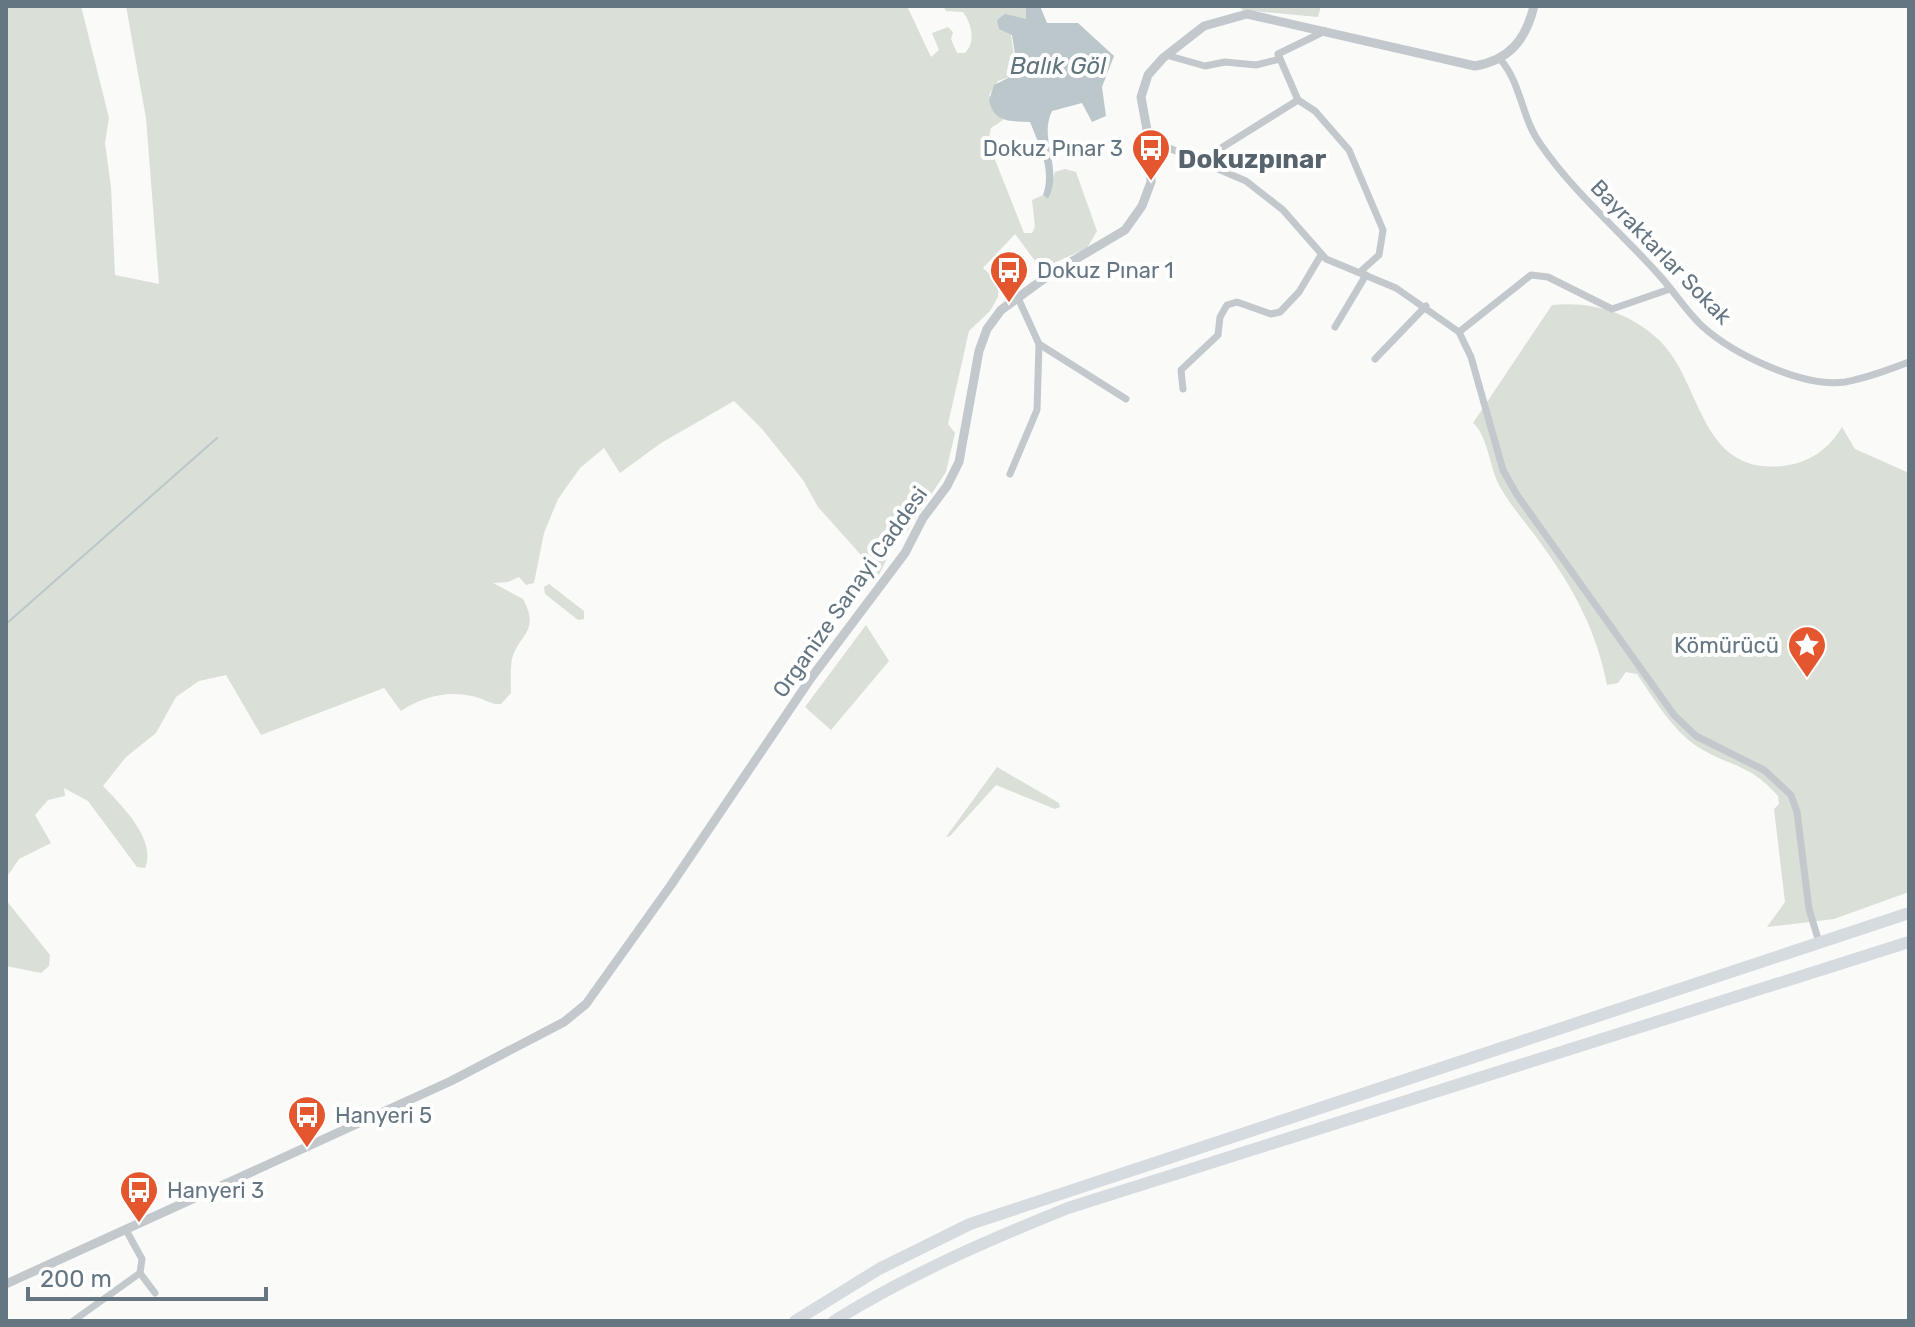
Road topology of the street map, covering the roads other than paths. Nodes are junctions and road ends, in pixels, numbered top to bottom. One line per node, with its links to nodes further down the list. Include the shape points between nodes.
1 (1534, 6): 6 (street, via 1524,36)
2 (1234, 11): 3 (street, Organize Sanayi Caddesi); 4 (street, Organize Sanayi Caddesi)
3 (1325, 31): 5 (street, via 1278,54); 6 (street, Organize Sanayi Caddesi, via 1459,65)
4 (1166, 55): 5 (street, via 1205,66); 8 (street, Organize Sanayi Caddesi, via 1143,86 1141,112)
5 (1280, 59): 7 (street)
6 (1500, 59): 12 (street, Bayraktarlar Sokak, via 1517,84 1524,118 1539,144)
7 (1298, 100): 9 (street); 11 (street, via 1315,111 1349,150 1383,230 1379,255)
8 (1148, 139): 9 (street); 13 (street, Organize Sanayi Caddesi, via 1151,182 1125,230)
9 (1202, 160): 10 (street, via 1246,181 1283,210)
10 (1321, 255): 11 (street); 20 (street, via 1280,312 1237,302 1227,305 1218,335 1181,370)
11 (1363, 274): 14 (street); 15 (street)
12 (1670, 289): 16 (street, via 1612,309 1548,277 1531,275); 19 (street, Bayraktarlar Sokak, via 1703,327 1762,366 1843,382)
13 (1018, 298): 17 (street); 26 (street, Organize Sanayi Caddesi, via 994,320 979,351 959,462 947,486 586,1004 564,1022 451,1081)
14 (1426, 306): 16 (street); 18 (street)
15 (1335, 327)
16 (1459, 332): 24 (street, via 1503,470 1517,495 1674,715 1696,736 1779,780 1791,795)
17 (1039, 344): 21 (street); 22 (street, via 1036,418)
18 (1375, 359)
19 (1909, 362)
20 (1183, 389)
21 (1126, 399)
22 (1010, 474)
23 (1909, 913): 24 (highway)
24 (1819, 942): 31 (highway, via 970,1224 879,1269)
25 (1909, 942): 32 (highway, via 1068,1208 978,1244 885,1289)
26 (126, 1230): 27 (street, via 142,1259); 28 (street, Organize Sanayi Caddesi)
27 (140, 1273): 29 (street); 30 (street)
28 (6, 1284)
29 (155, 1293)
30 (73, 1321)
31 (795, 1321)
32 (834, 1321)

